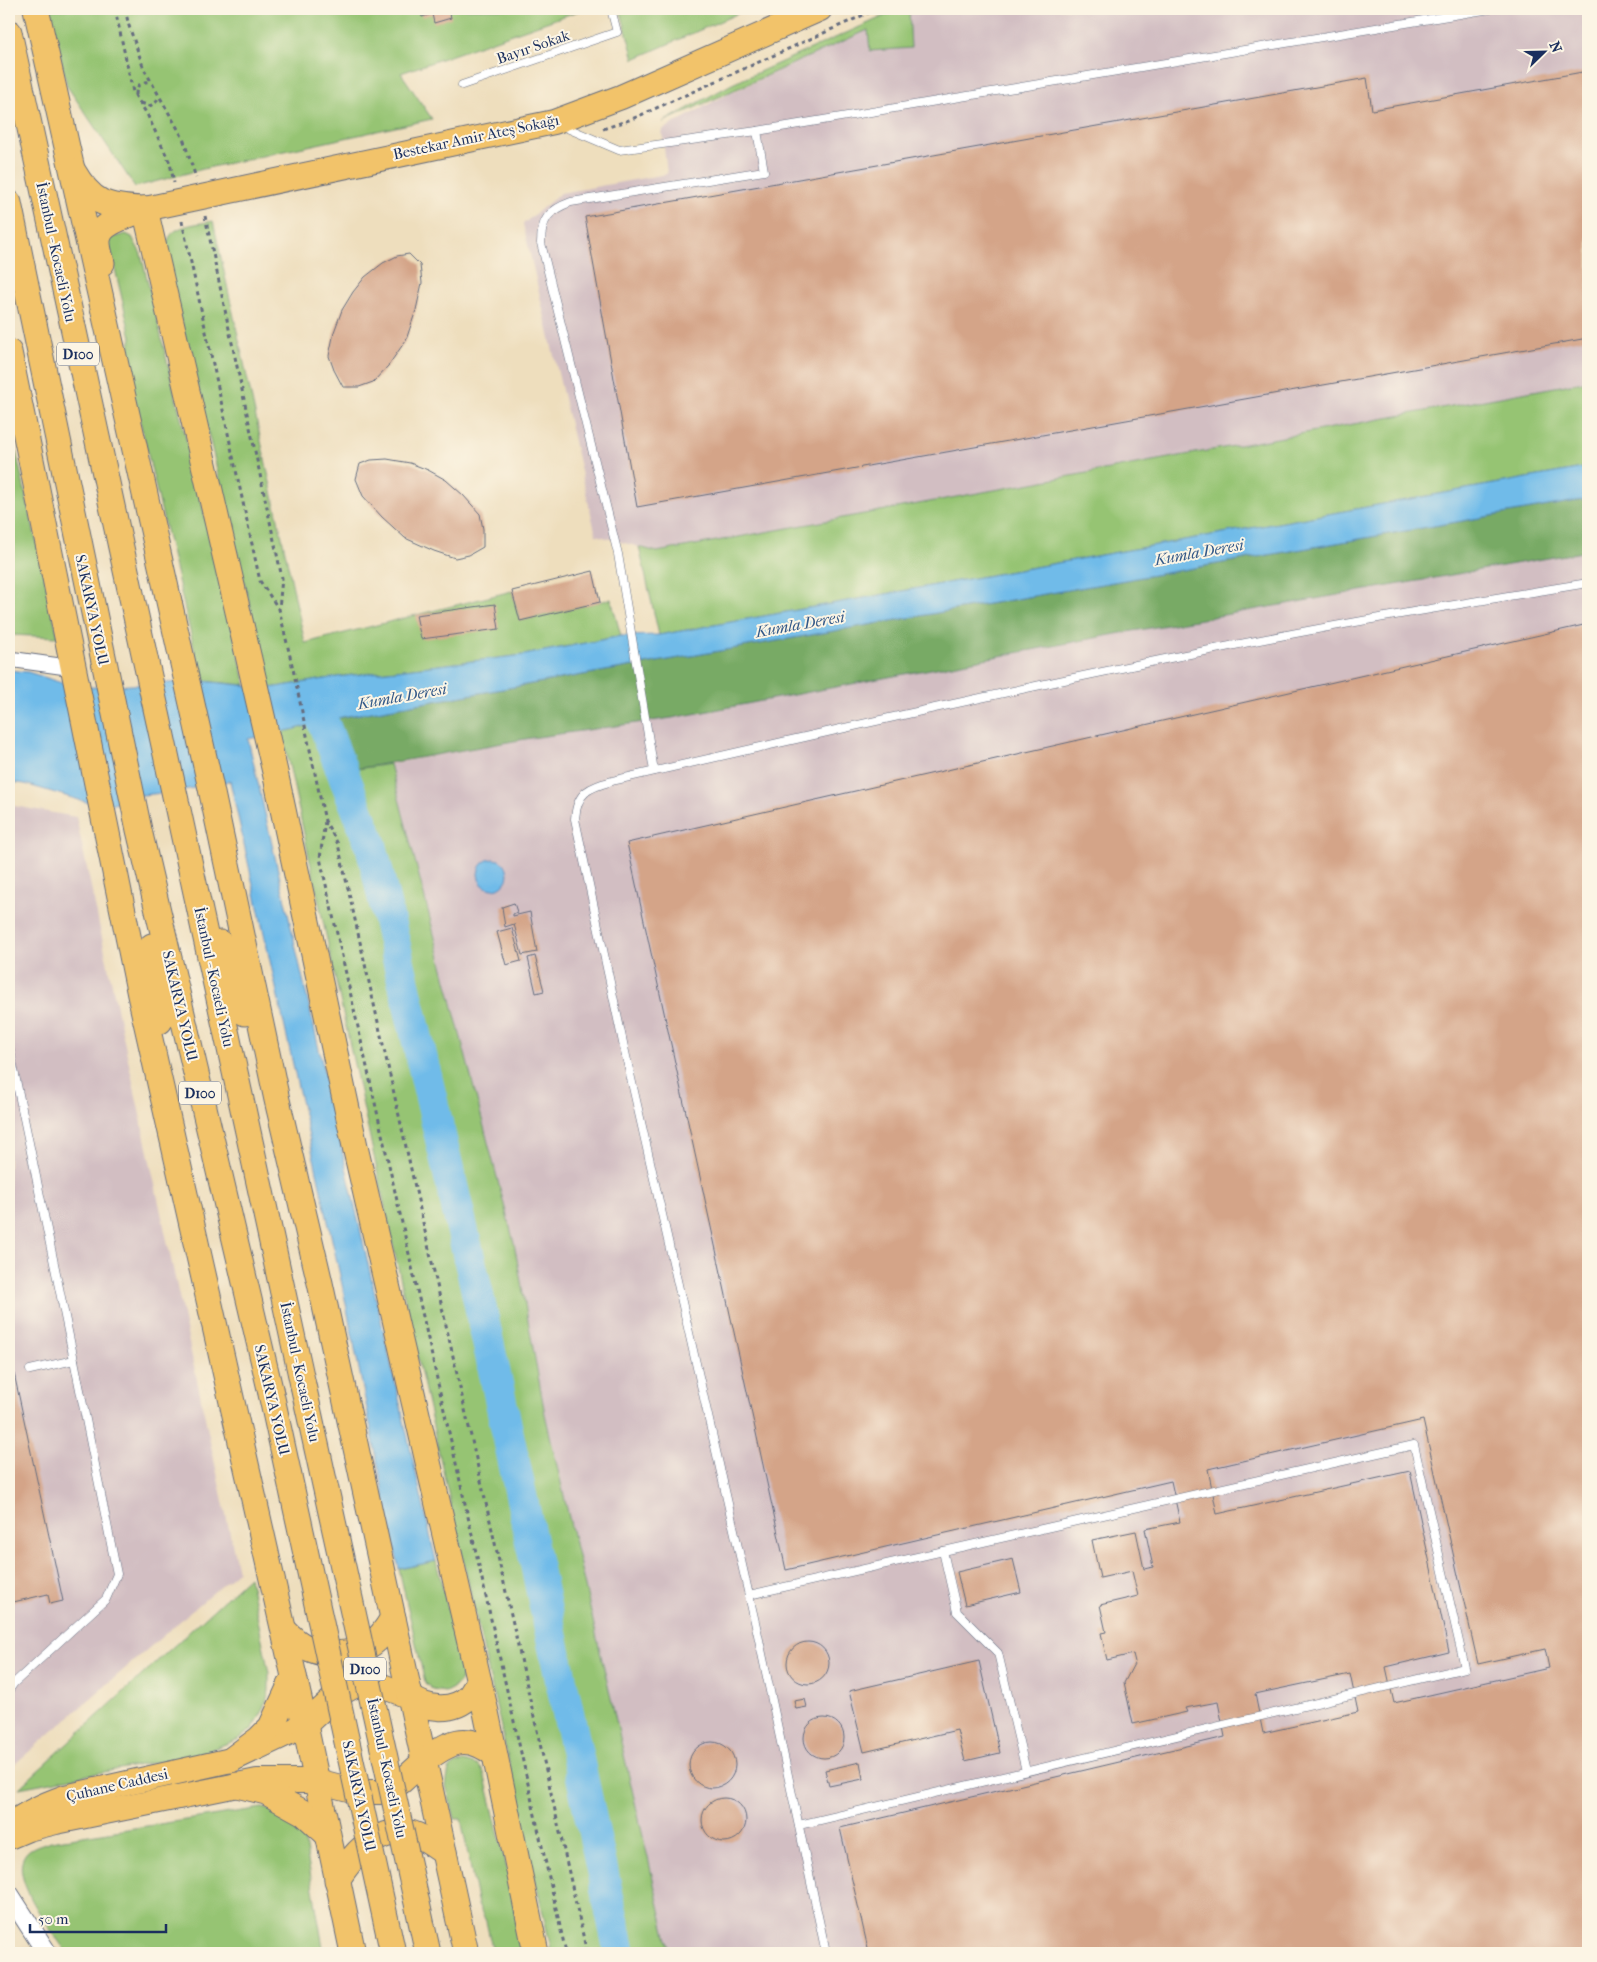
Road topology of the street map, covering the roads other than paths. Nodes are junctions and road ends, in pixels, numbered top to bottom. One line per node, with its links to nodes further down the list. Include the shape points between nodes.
1 (36, 9): 9 (highway)
2 (611, 9): 6 (lane, Bayır Sokak, via 618,32)
3 (820, 9): 7 (main road, Bestekar Amir Ateş Sokağı, via 621,97)
4 (1490, 9): 8 (lane)
5 (9, 32): 19 (highway, İstanbul - Kocaeli Yolu / D100)
6 (462, 85)
7 (554, 122): 8 (lane, via 619,150); 11 (main road, Bestekar Amir Ateş Sokağı)
8 (757, 131): 17 (lane, via 764,171 571,202 557,207 541,228 541,243 618,554)
9 (70, 164): 11 (highway, via 80,183 108,206); 13 (highway)
10 (9, 202): 18 (highway, SAKARYA YOLU / D100)
11 (145, 209): 13 (highway, via 103,227 98,236 114,313); 31 (highway, via 274,772 356,1151)
12 (9, 352): 16 (highway)
13 (114, 359): 21 (highway)
14 (1588, 583): 17 (lane, via 1374,618 1219,648)
15 (9, 660): 16 (street)
16 (76, 678): 22 (highway, via 140,995)
17 (654, 771): 26 (lane, via 596,786 583,794 576,806 575,818)
18 (139, 830): 22 (highway); 50 (highway, SAKARYA YOLU / D100, bridge, via 270,1389)
19 (186, 851): 21 (highway); 51 (highway, İstanbul - Kocaeli Yolu / D100, bridge)
20 (9, 1046): 23 (lane)
21 (277, 1100): 27 (highway)
22 (174, 1137): 28 (highway)
23 (74, 1360): 24 (lane); 30 (lane, via 117,1574 106,1598)
24 (30, 1370)
25 (943, 1551): 26 (lane); 38 (lane, via 957,1612 998,1653); 38 (lane, via 1414,1445 1464,1668)
26 (749, 1595): 41 (lane)
27 (393, 1618): 28 (highway, via 383,1634 370,1645 343,1653 318,1653 301,1645); 33 (highway)
28 (284, 1630): 29 (highway)
29 (294, 1677): 34 (highway); 36 (highway, via 270,1727)
30 (11, 1682): 32 (lane)
31 (479, 1682): 33 (highway, via 469,1696 448,1707 425,1705); 35 (highway)
32 (9, 1690)
33 (410, 1697): 34 (main road, via 380,1686 354,1686 336,1696); 37 (highway)
34 (305, 1725): 36 (main road, Çuhane Caddesi); 39 (highway)
35 (494, 1754): 37 (highway, via 484,1746 468,1741 455,1742); 53 (highway)
36 (231, 1760): 42 (main road, Çuhane Caddesi, via 65,1796 40,1806)
37 (424, 1761): 39 (main road, via 401,1782 381,1792 360,1792); 45 (highway)
38 (1026, 1771): 41 (lane)
39 (317, 1781): 40 (main road, Çuhane Caddesi, via 258,1782); 43 (highway)
40 (237, 1786): 43 (highway, via 266,1792 304,1813); 44 (main road, Çuhane Caddesi, via 56,1822)
41 (799, 1825): 54 (lane)
42 (9, 1826)
43 (327, 1834): 46 (highway)
44 (9, 1836)
45 (444, 1852): 46 (highway, via 406,1832 385,1836 364,1846 350,1859); 52 (highway)
46 (337, 1880): 49 (highway)
47 (9, 1894): 48 (street)
48 (47, 1953)
49 (354, 1953)
50 (393, 1953)
51 (428, 1953)
52 (466, 1953)
53 (536, 1953)
54 (826, 1953)

